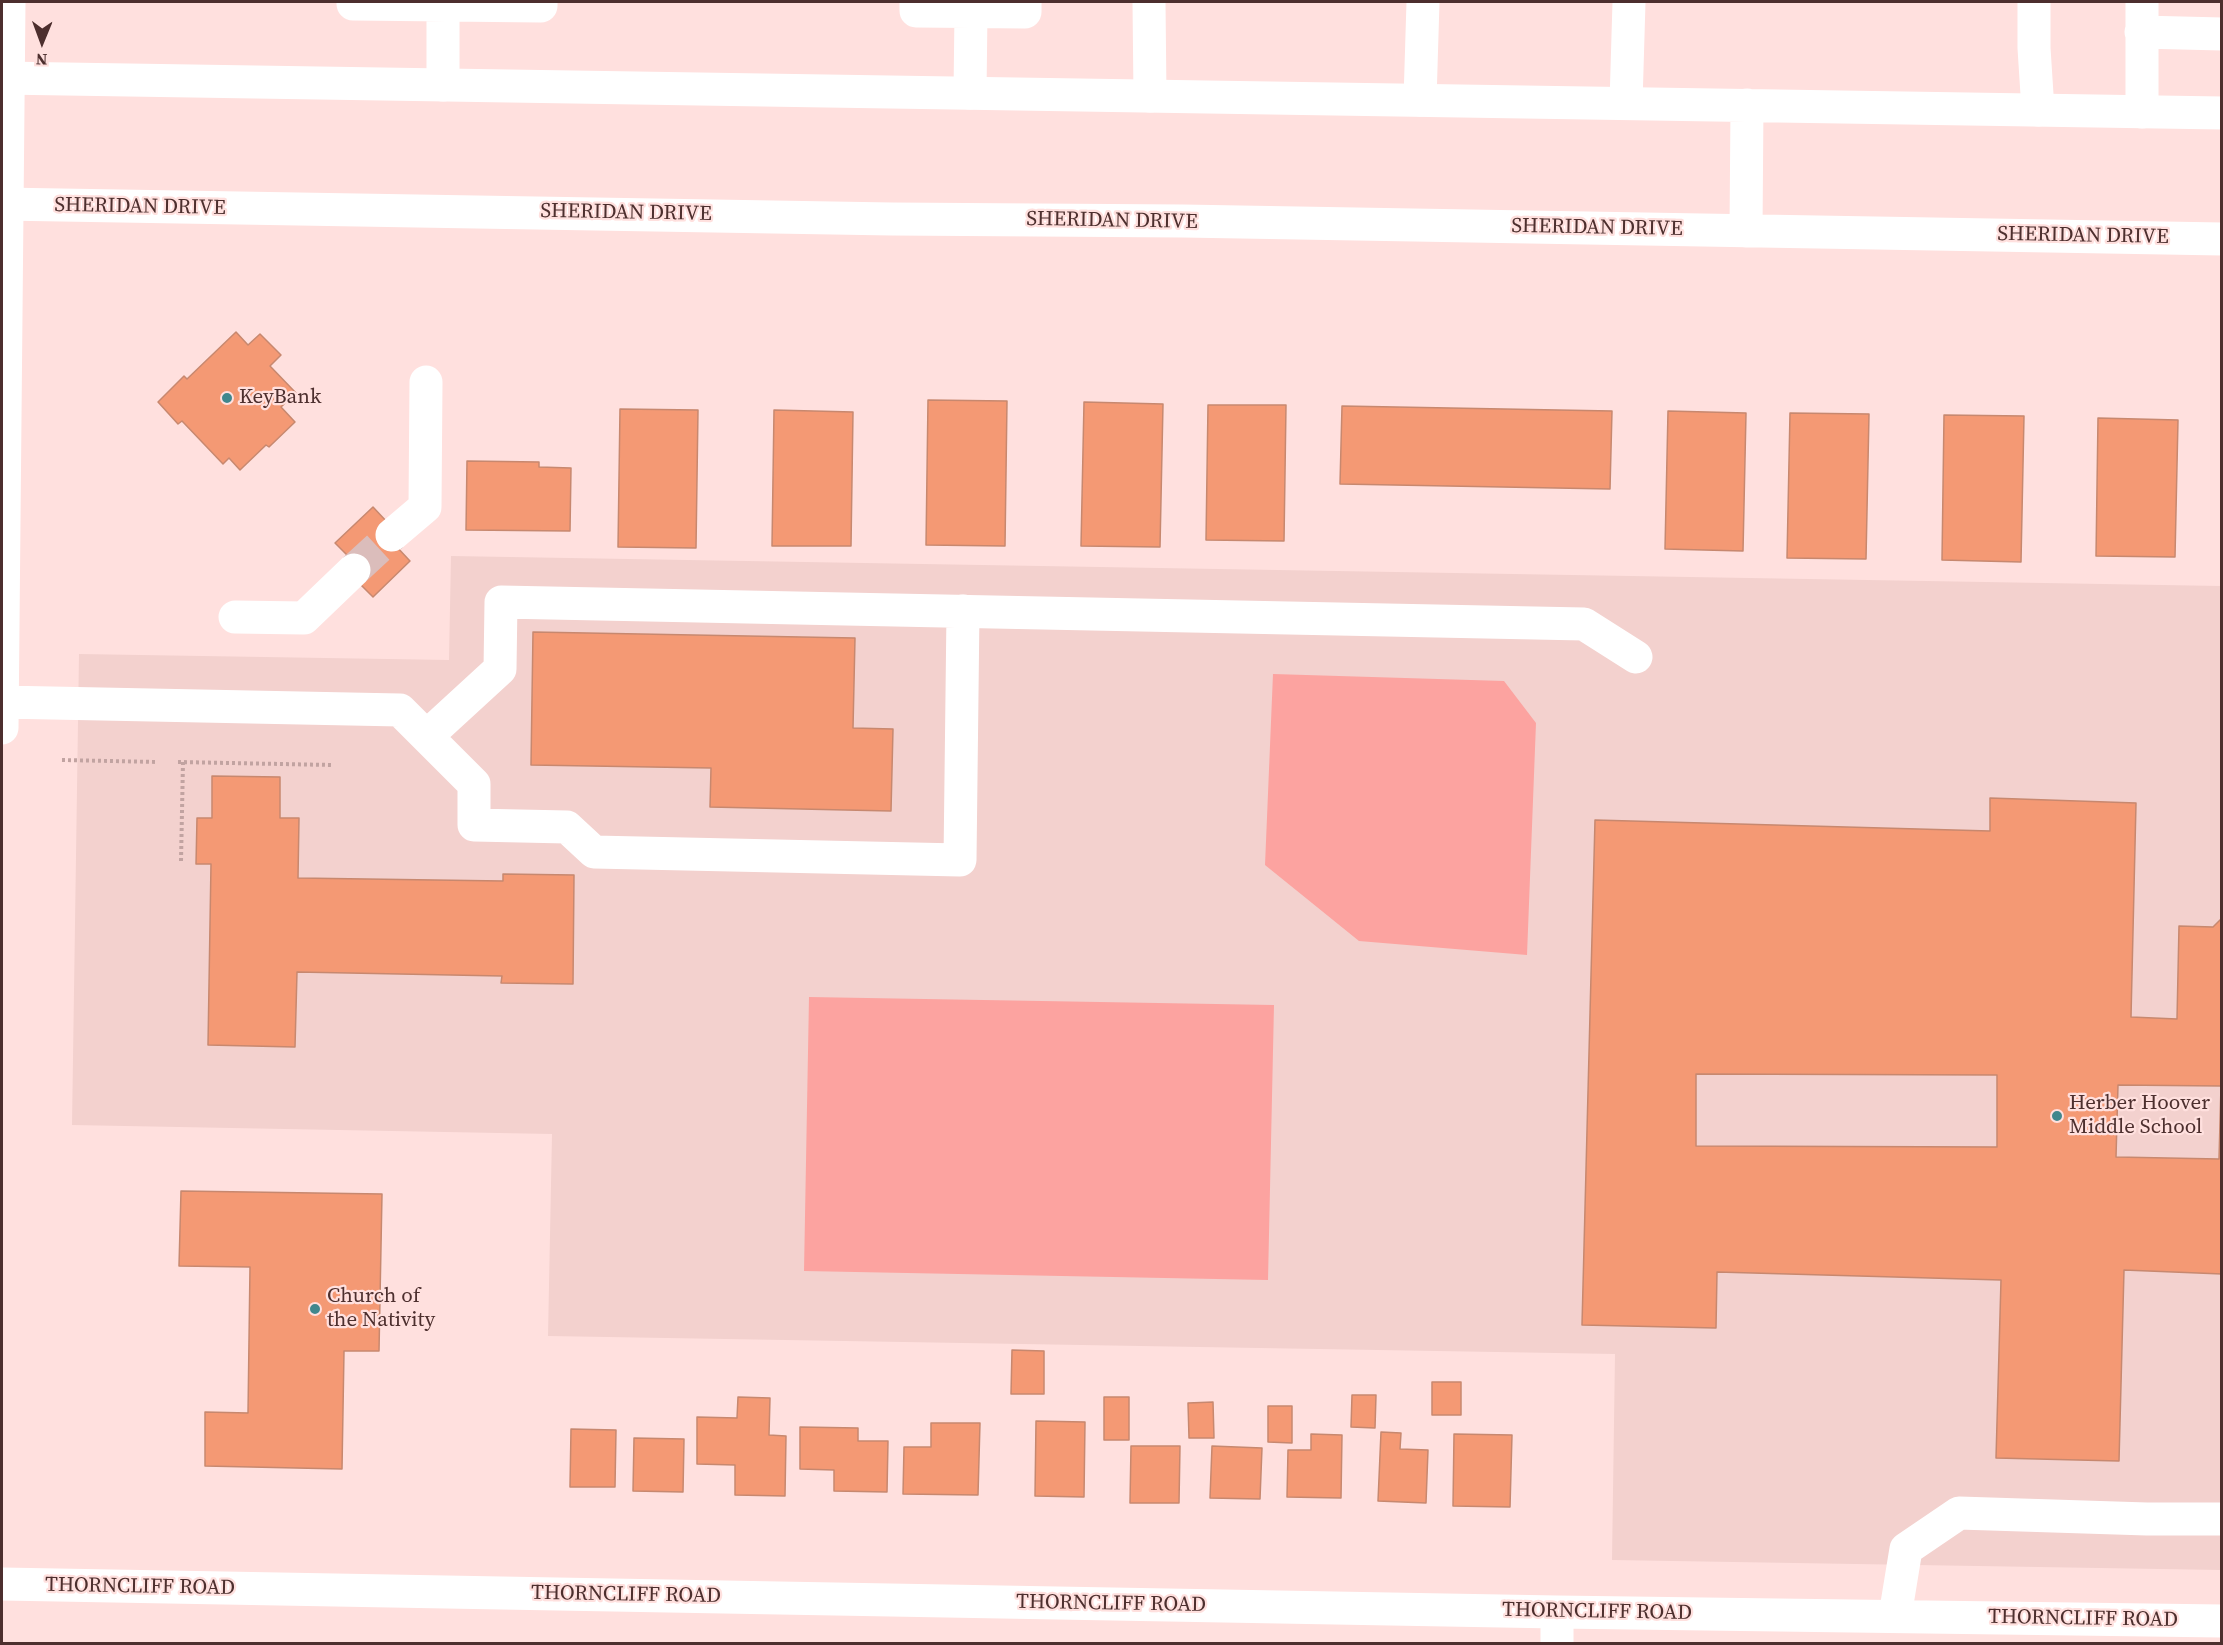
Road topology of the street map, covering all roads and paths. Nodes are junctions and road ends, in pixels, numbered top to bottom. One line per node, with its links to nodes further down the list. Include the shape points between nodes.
1 (9, 2): 14 (main road)
2 (541, 2): 9 (main road, via 541,6)
3 (916, 2): 11 (main road, via 916,11)
4 (1025, 2): 11 (main road, via 1025,12)
5 (1149, 2): 17 (main road)
6 (1423, 2): 18 (main road)
7 (1629, 2): 19 (main road)
8 (2034, 2): 21 (main road)
9 (443, 3): 10 (main road); 15 (main road)
10 (353, 4)
11 (970, 12): 16 (main road)
12 (2141, 17): 13 (main road); 22 (main road)
13 (2222, 34)
14 (5, 78): 15 (main road); 24 (main road)
15 (443, 85): 16 (main road)
16 (970, 93): 17 (main road)
17 (1150, 96): 18 (main road)
18 (1420, 100): 19 (main road)
19 (1626, 104): 20 (main road)
20 (1747, 105): 21 (main road); 25 (main road)
21 (2038, 110): 22 (main road)
22 (2142, 112): 23 (main road)
23 (2222, 113)
24 (5, 204): 25 (main road, SHERIDAN DRIVE); 33 (main road)
25 (1746, 231): 26 (main road, SHERIDAN DRIVE)
26 (2222, 239)
27 (426, 382): 28 (main road, via 425,507)
28 (392, 535)
29 (354, 570): 31 (main road, via 304,618)
30 (963, 611): 32 (main road, via 1584,624); 35 (main road, via 501,602 500,669); 35 (main road, via 960,860 594,852 567,827 474,825 474,784)
31 (235, 617)
32 (1636, 657)
33 (2, 702): 34 (main road); 35 (main road, via 400,710)
34 (2, 728)
35 (427, 736)
36 (62, 760): 37 (path)
37 (158, 762)
38 (332, 765): 39 (path, via 180,762)
39 (181, 861)
40 (2222, 1519): 43 (main road, via 1959,1513 1905,1549)
41 (2, 1584): 42 (main road, THORNCLIFF ROAD)
42 (1557, 1612): 43 (main road, THORNCLIFF ROAD); 45 (main road)
43 (1895, 1616): 44 (main road, THORNCLIFF ROAD)
44 (2222, 1621)
45 (1557, 1644)

